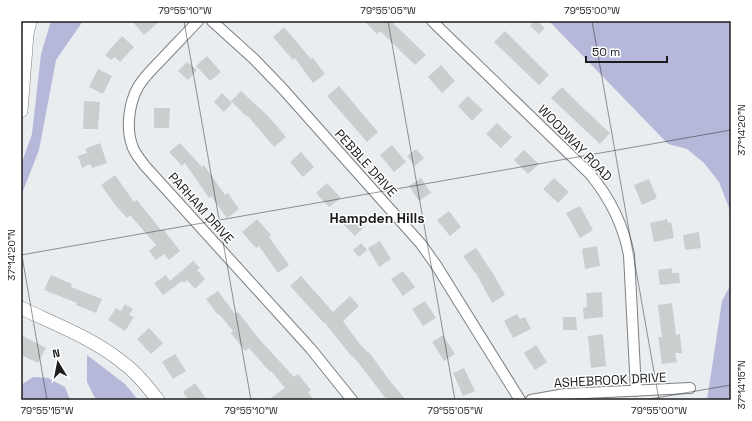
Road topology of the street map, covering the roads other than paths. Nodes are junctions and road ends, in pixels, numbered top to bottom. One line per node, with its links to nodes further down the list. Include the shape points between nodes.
1 (30, 21): 5 (street)
2 (198, 21): 10 (street, PARHAM DRIVE, via 138,88 130,113 131,144 145,166 311,349)
3 (212, 21): 11 (street, PEBBLE DRIVE, via 282,88 421,244)
4 (432, 21): 8 (street, WOODWAY ROAD, via 590,174 610,201 626,238 629,255)
5 (21, 111)
6 (21, 308): 9 (street, via 104,349 134,372)
7 (690, 388): 8 (street, ASHEBROOK DRIVE)
8 (636, 391): 12 (street, ASHEBROOK DRIVE, via 565,394)
9 (158, 400)
10 (352, 400)
11 (520, 400)
12 (531, 400)

